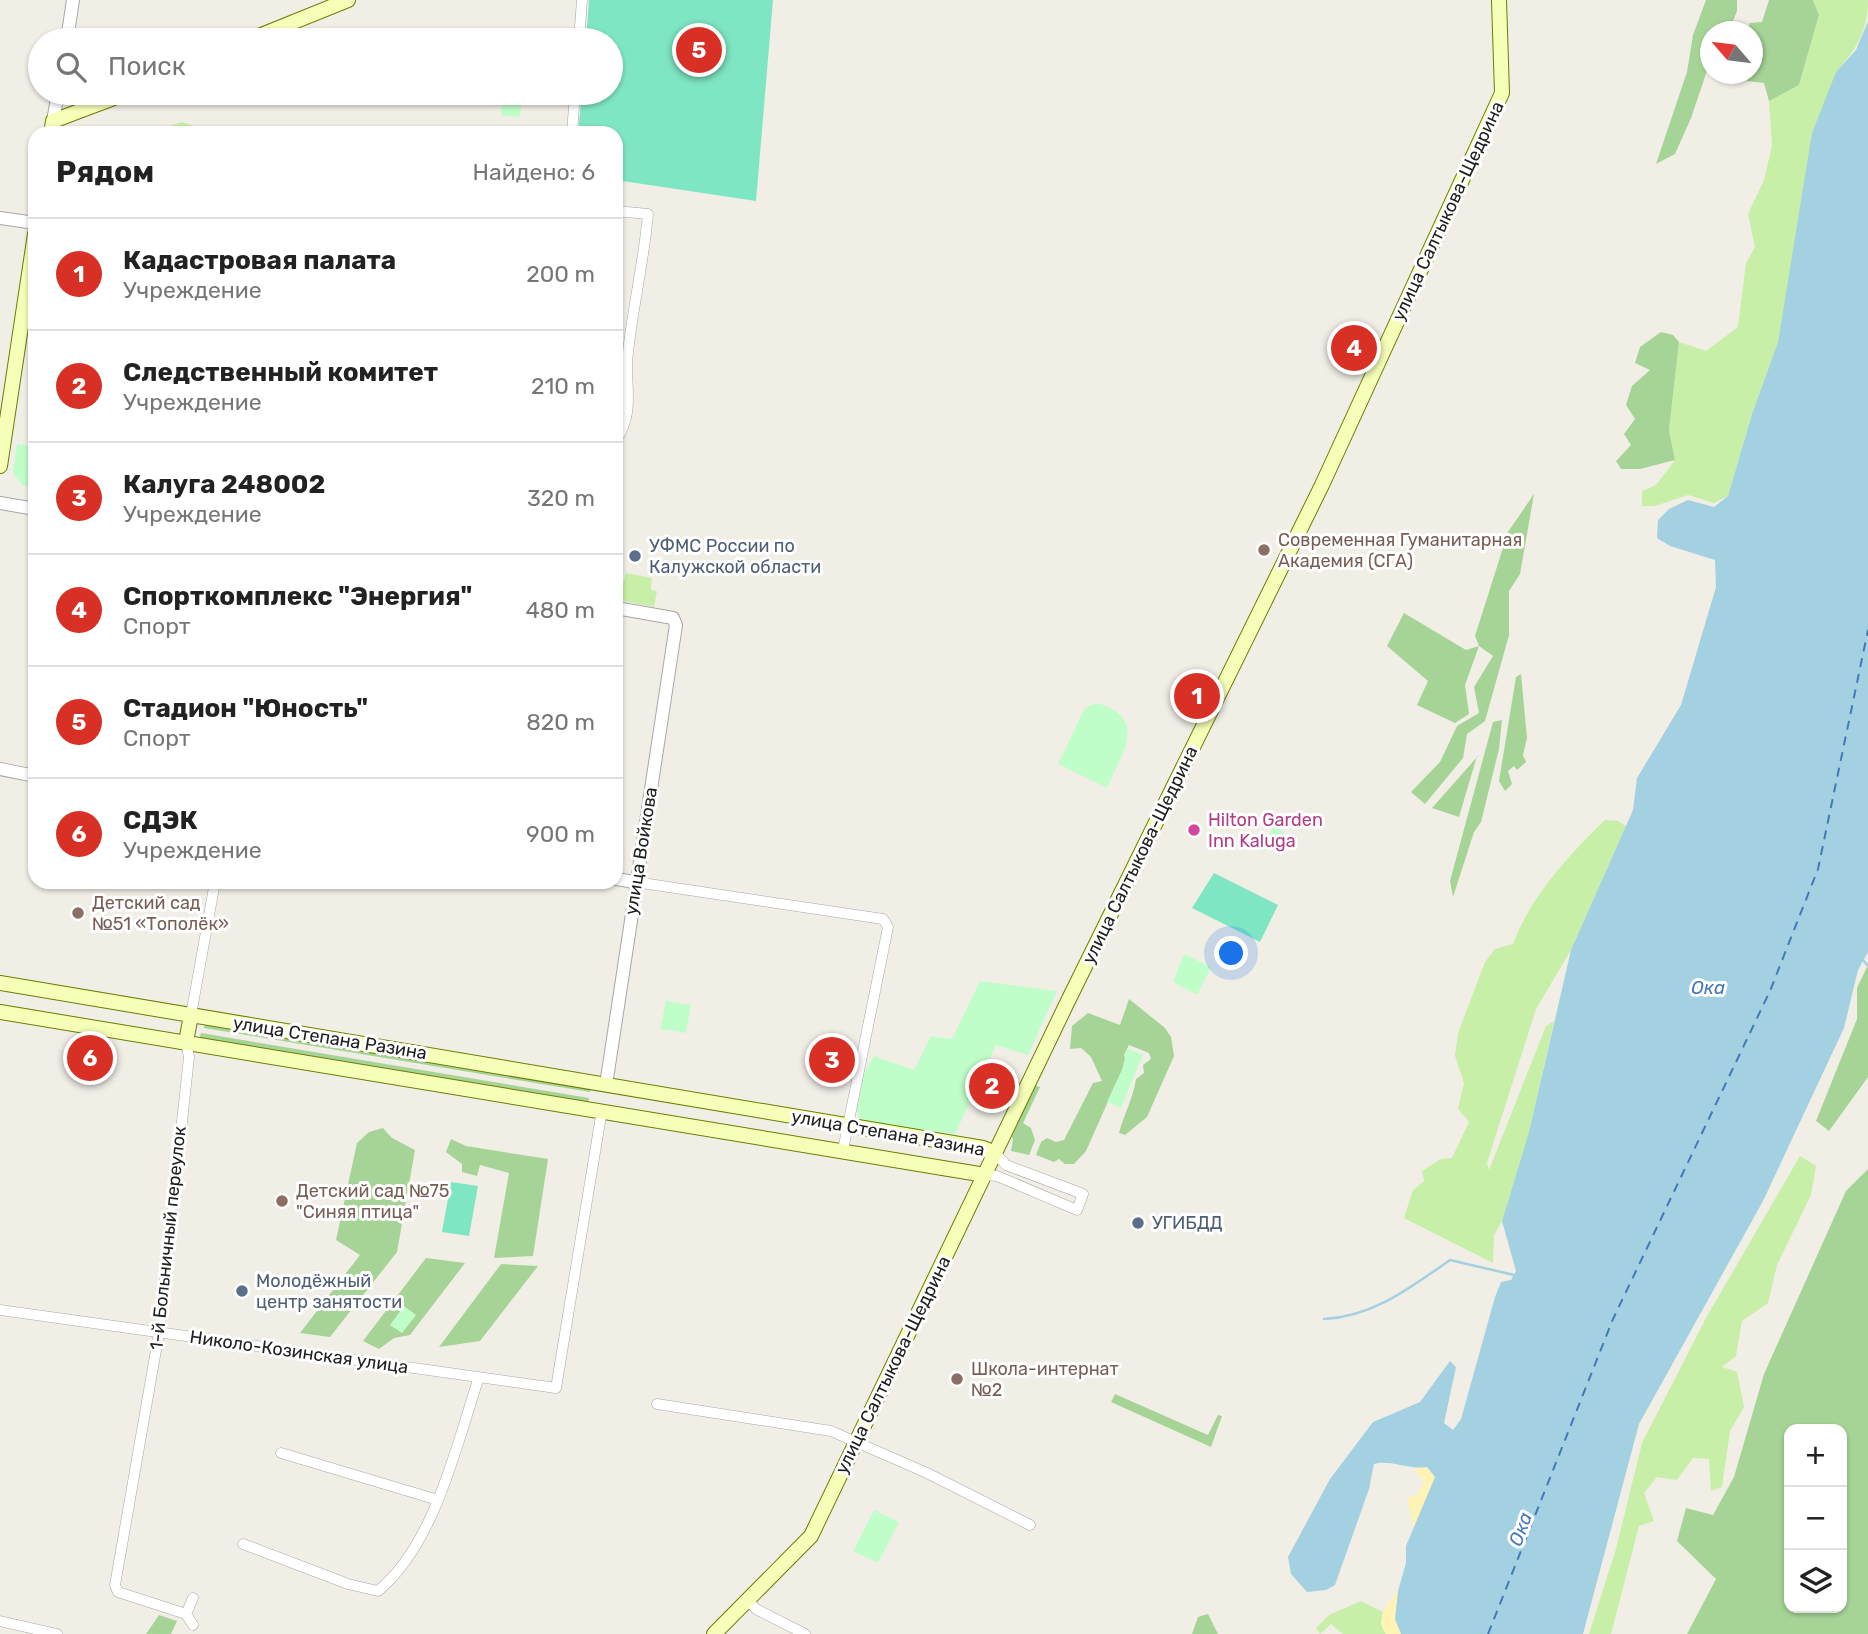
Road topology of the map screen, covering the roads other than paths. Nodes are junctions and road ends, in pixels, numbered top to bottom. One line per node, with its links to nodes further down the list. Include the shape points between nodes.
1 (73, 0): 6 (street)
2 (348, 0): 5 (main road)
3 (582, 0): 8 (street)
4 (1499, 0): 37 (main road, улица Салтыкова-Щедрина, via 1504,73 1494,114 1322,485)
5 (328, 5): 7 (main road)
6 (69, 28)
7 (276, 28)
8 (580, 28)
9 (56, 105): 12 (street)
10 (101, 105): 13 (main road)
11 (574, 105): 14 (street)
12 (52, 126)
13 (54, 126)
14 (573, 126)
15 (623, 212): 19 (street, via 648,214 627,355 630,379)
16 (0, 218): 17 (street)
17 (28, 222)
18 (28, 280): 20 (main road)
19 (623, 430)
20 (0, 466)
21 (0, 503): 22 (street)
22 (28, 508)
23 (623, 609): 27 (street, улица Войкова, via 673,618 676,625)
24 (0, 769): 25 (street)
25 (28, 775)
26 (623, 880): 27 (street)
27 (635, 883): 33 (street, улица Войкова); 35 (street, via 883,919 888,927)
28 (214, 889): 31 (street, 1-й Больничный переулок)
29 (0, 983): 31 (main road, улица Степана Разина)
30 (0, 1012): 32 (main road, улица Степана Разина)
31 (191, 1015): 32 (main road, 1-й Больничный переулок); 33 (main road, улица Степана Разина)
32 (186, 1042): 34 (main road, улица Степана Разина); 40 (street, 1-й Больничный переулок, via 189,1057)
33 (606, 1084): 34 (main road); 35 (main road, улица Степана Разина)
34 (602, 1110): 36 (main road, улица Степана Разина); 41 (street, Николо-Козинская улица, via 556,1388)
35 (847, 1125): 36 (street); 37 (main road, улица Степана Разина, via 983,1147)
36 (843, 1150): 38 (main road, улица Степана Разина)
37 (995, 1153): 38 (main road, улица Салтыкова-Щедрина); 38 (street, улица Степана Разина, via 1006,1166 1083,1194 1077,1210)
38 (985, 1175): 43 (main road, улица Салтыкова-Щедрина)
39 (0, 1310): 40 (street, Николо-Козинская улица)
40 (159, 1333): 41 (street, Николо-Козинская улица); 50 (street, 1-й Больничный переулок, via 115,1585 118,1592)
41 (480, 1377): 45 (street)
42 (657, 1404): 43 (street, via 831,1431)
43 (856, 1441): 46 (street); 49 (main road, улица Салтыкова-Щедрина, via 811,1536)
44 (281, 1453): 45 (street)
45 (438, 1500): 47 (street, via 393,1579 378,1591)
46 (1030, 1525)
47 (243, 1544)
48 (193, 1598): 50 (street)
49 (748, 1600): 54 (main road, улица Салтыкова-Щедрина); 55 (street)
50 (186, 1615): 52 (street)
51 (0, 1621): 53 (street)
52 (193, 1625)
53 (57, 1634)
54 (714, 1634)
55 (805, 1634)

